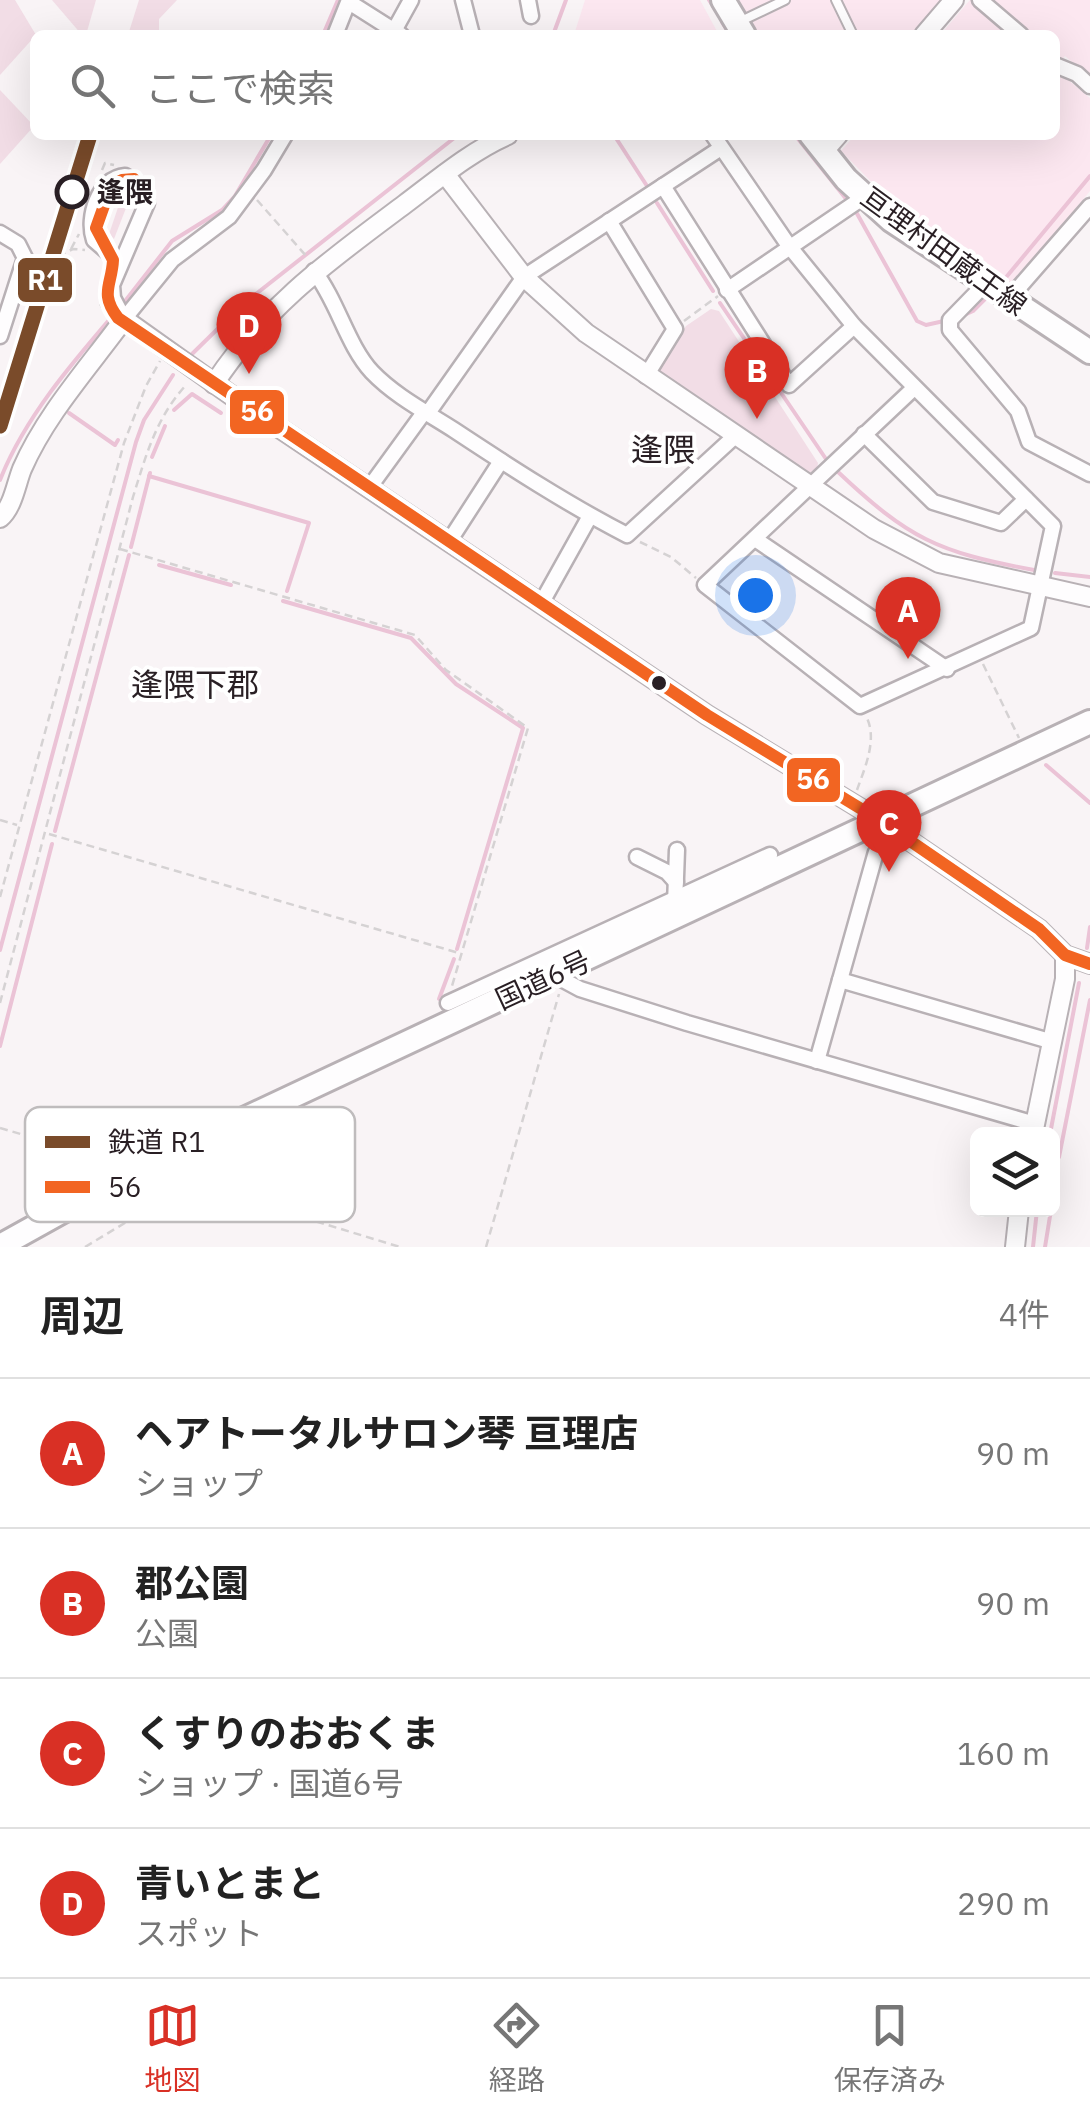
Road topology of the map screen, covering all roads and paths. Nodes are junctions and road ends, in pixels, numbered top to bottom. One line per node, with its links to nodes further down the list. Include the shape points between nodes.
1 (412, 0): 14 (street)
2 (463, 0): 15 (street)
3 (528, 0): 10 (street)
4 (723, 0): 11 (main road)
5 (836, 0): 16 (lane)
6 (954, 0): 17 (street)
7 (980, 0): 18 (street)
8 (349, 1): 12 (street); 13 (street)
9 (778, 2): 11 (lane)
10 (531, 16)
11 (740, 29)
12 (338, 30)
13 (395, 30)
14 (399, 30)
15 (471, 30)
16 (851, 30)
17 (928, 30)
18 (1015, 30)
19 (1060, 67): 20 (street)
20 (1090, 86)
21 (282, 140): 29 (street)
22 (500, 140): 26 (street)
23 (824, 140): 30 (main road, 亘理村田蔵王線)
24 (717, 142): 28 (street); 35 (street)
25 (130, 174): 27 (path, via 105,163); 47 (street, via 146,193 146,208 112,285); 47 (street, via 108,180 92,218 94,240 114,264 106,288)
26 (445, 174): 40 (street); 41 (street)
27 (98, 182)
28 (662, 186): 32 (street); 44 (street)
29 (250, 192): 40 (path); 47 (street)
30 (864, 197): 35 (street); 42 (main road, 亘理村田蔵王線)
31 (1090, 206): 46 (street)
32 (609, 221): 41 (street); 49 (street)
33 (82, 226): 36 (path)
34 (0, 234): 50 (street, via 18,244 25,258)
35 (790, 246): 44 (street); 48 (street)
36 (70, 250): 37 (path); 38 (path)
37 (93, 252)
38 (58, 256)
39 (55, 264): 43 (path, via 42,302 32,298)
40 (313, 267): 55 (street); 57 (street, via 362,359)
41 (524, 277): 53 (street); 57 (street)
42 (985, 284): 46 (main road, 亘理村田蔵王線); 61 (street, via 950,320 950,330 1018,411 1029,442)
43 (35, 285)
44 (727, 290): 48 (street, via 789,385); 49 (path)
45 (99, 294): 47 (path)
46 (1008, 300): 52 (main road, 亘理村田蔵王線)
47 (116, 314): 51 (street); 66 (street, via 42,430)
48 (854, 326): 56 (street)
49 (675, 329): 53 (street)
50 (0, 336)
51 (167, 352): 54 (street); 83 (path, via 124,442)
52 (1090, 352)
53 (646, 376): 59 (street)
54 (191, 378): 55 (street); 70 (path, via 152,434)
55 (214, 384): 63 (street)
56 (912, 389): 58 (street); 64 (street)
57 (426, 412): 60 (street); 63 (street)
58 (864, 434): 62 (street); 64 (street, via 933,502 1001,523)
59 (734, 437): 62 (street); 67 (street)
60 (501, 461): 65 (street); 69 (street)
61 (1090, 474)
62 (808, 486): 68 (street); 72 (street, via 939,563)
63 (369, 488): 69 (street)
64 (1026, 499): 72 (street, via 1053,526)
65 (590, 516): 67 (street); 74 (street)
66 (0, 518)
67 (626, 535): 71 (path, via 671,557)
68 (755, 539): 71 (street); 76 (street)
69 (450, 540): 74 (street)
70 (120, 549): 84 (path); 92 (path, via 415,634 446,670 528,728)
71 (705, 585): 77 (street)
72 (1040, 586): 73 (street); 75 (street, via 1032,628)
73 (1090, 597)
74 (542, 602): 82 (street)
75 (978, 654): 76 (street); 79 (path)
76 (946, 670): 77 (street)
77 (860, 706): 80 (path, via 871,726)
78 (1090, 722): 82 (main road, 国道6号)
79 (1019, 740)
80 (855, 797)
81 (0, 820): 83 (path)
82 (880, 821): 91 (main road, 国道6号); 93 (street, via 1039,929)
83 (19, 825): 90 (path)
84 (46, 833): 92 (path); 97 (path)
85 (677, 850): 89 (street)
86 (876, 852): 96 (street)
87 (770, 855): 91 (street)
88 (637, 858): 89 (street)
89 (676, 882): 91 (street)
90 (0, 898)
91 (675, 908): 95 (main road, 国道6号); 98 (street)
92 (460, 953): 98 (path)
93 (1066, 955): 94 (street); 99 (street)
94 (1090, 964)
95 (560, 978): 100 (street); 101 (main road, 国道6号); 113 (path)
96 (840, 980): 99 (street); 100 (street)
97 (0, 1003)
98 (448, 1004)
99 (1052, 1042): 103 (street)
100 (817, 1061): 102 (street)
101 (275, 1107)
102 (1028, 1127)
103 (1034, 1127)
104 (0, 1128): 105 (path)
105 (25, 1135)
106 (1018, 1217): 114 (street)
107 (43, 1222): 110 (main road, 国道6号)
108 (127, 1222): 111 (path)
109 (317, 1222): 112 (path)
110 (0, 1246)
111 (85, 1247)
112 (400, 1247)
113 (486, 1247)
114 (1014, 1247)

